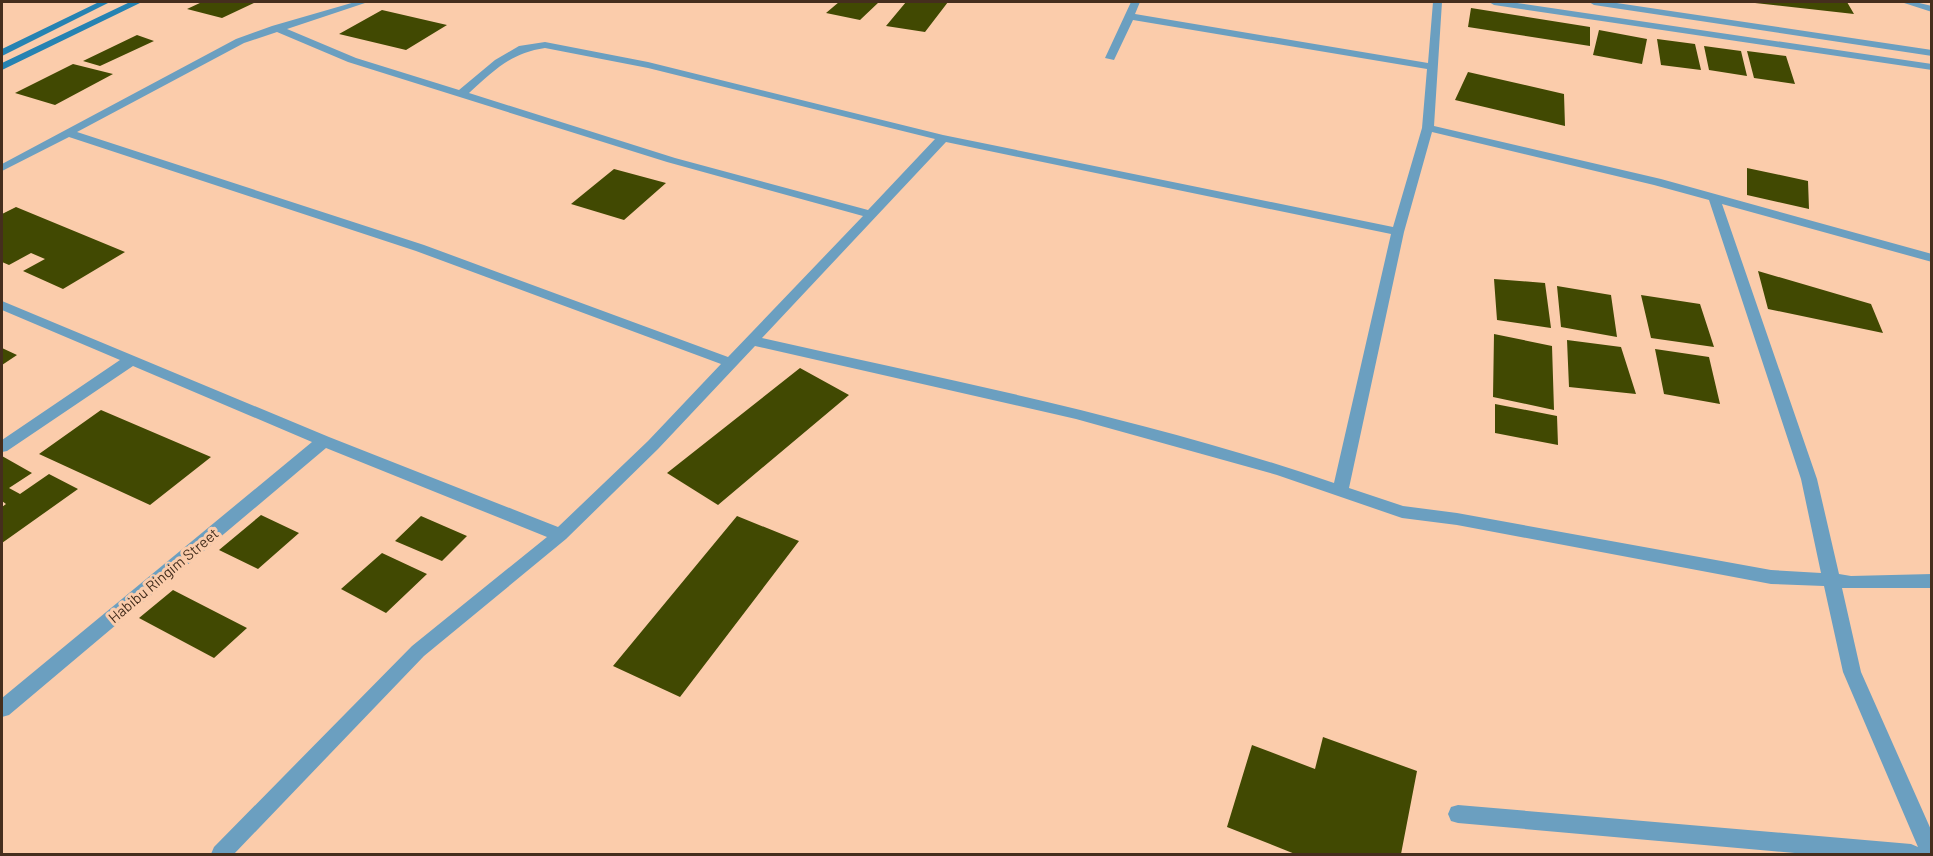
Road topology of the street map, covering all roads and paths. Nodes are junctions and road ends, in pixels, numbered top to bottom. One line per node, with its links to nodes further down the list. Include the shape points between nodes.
1 (105, 2): 12 (main road)
2 (137, 2): 15 (main road)
3 (363, 2): 11 (street)
4 (1136, 2): 10 (street)
5 (1438, 2): 16 (street)
6 (1494, 2): 17 (street)
7 (1594, 2): 13 (street)
8 (1906, 2): 9 (street)
9 (1932, 9)
10 (1129, 16): 14 (street); 16 (street)
11 (275, 28): 18 (street, via 352,60); 20 (street, via 240,41)
12 (2, 53)
13 (1932, 53)
14 (1110, 58)
15 (2, 67)
16 (1433, 67): 19 (street)
17 (1932, 67)
18 (461, 94): 21 (street, via 499,62 523,48 545,45 648,65); 24 (street, via 671,160)
19 (1428, 128): 23 (street); 25 (street)
20 (68, 133): 22 (street); 30 (street, via 420,248)
21 (943, 138): 24 (street); 25 (street)
22 (2, 168)
23 (1714, 198): 26 (street); 35 (street, via 1809,479)
24 (871, 213): 28 (street)
25 (1398, 232): 33 (street)
26 (1932, 258)
27 (2, 305): 29 (street)
28 (753, 341): 30 (street); 33 (street, via 1076,414 1280,470)
29 (131, 360): 31 (street); 32 (street)
30 (731, 363): 34 (street)
31 (324, 441): 34 (street); 37 (street, Habibu Ringim Street)
32 (2, 447)
33 (1340, 492): 35 (street, via 1402,512 1771,577)
34 (560, 535): 39 (street, via 418,651)
35 (1832, 580): 36 (street); 41 (street, via 1852,672)
36 (1932, 581)
37 (2, 709)
38 (1458, 814): 40 (street)
39 (221, 855)
40 (1911, 855)
41 (1931, 855)

